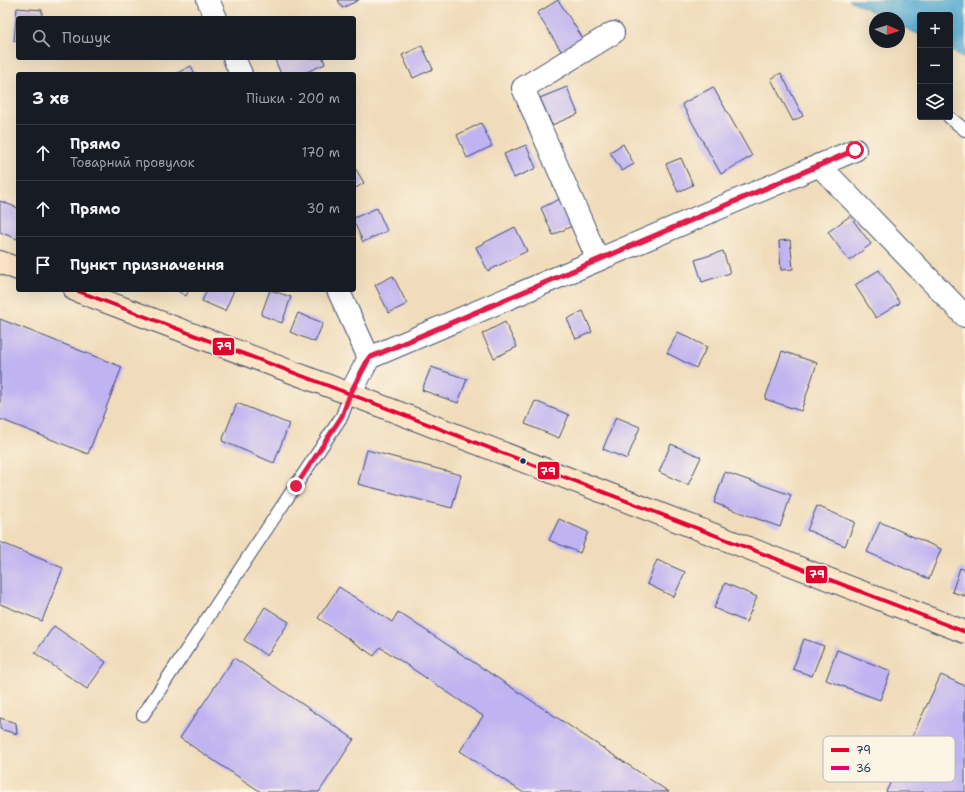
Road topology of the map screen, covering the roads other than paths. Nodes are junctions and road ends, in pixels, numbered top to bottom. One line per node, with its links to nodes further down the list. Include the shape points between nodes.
1 (208, 0): 2 (street)
2 (215, 16)
3 (613, 33): 10 (street, via 522,88)
4 (235, 60): 5 (street)
5 (240, 72)
6 (953, 120): 7 (lane)
7 (965, 130)
8 (855, 150): 9 (street)
9 (819, 165): 10 (street); 15 (street)
10 (598, 260): 16 (street)
11 (0, 262): 12 (main road)
12 (16, 268)
13 (79, 292): 17 (main road)
14 (339, 292): 16 (street)
15 (965, 316)
16 (369, 358): 17 (street)
17 (350, 394): 18 (main road); 19 (lane, via 342,416)
18 (965, 632)
19 (143, 715)

